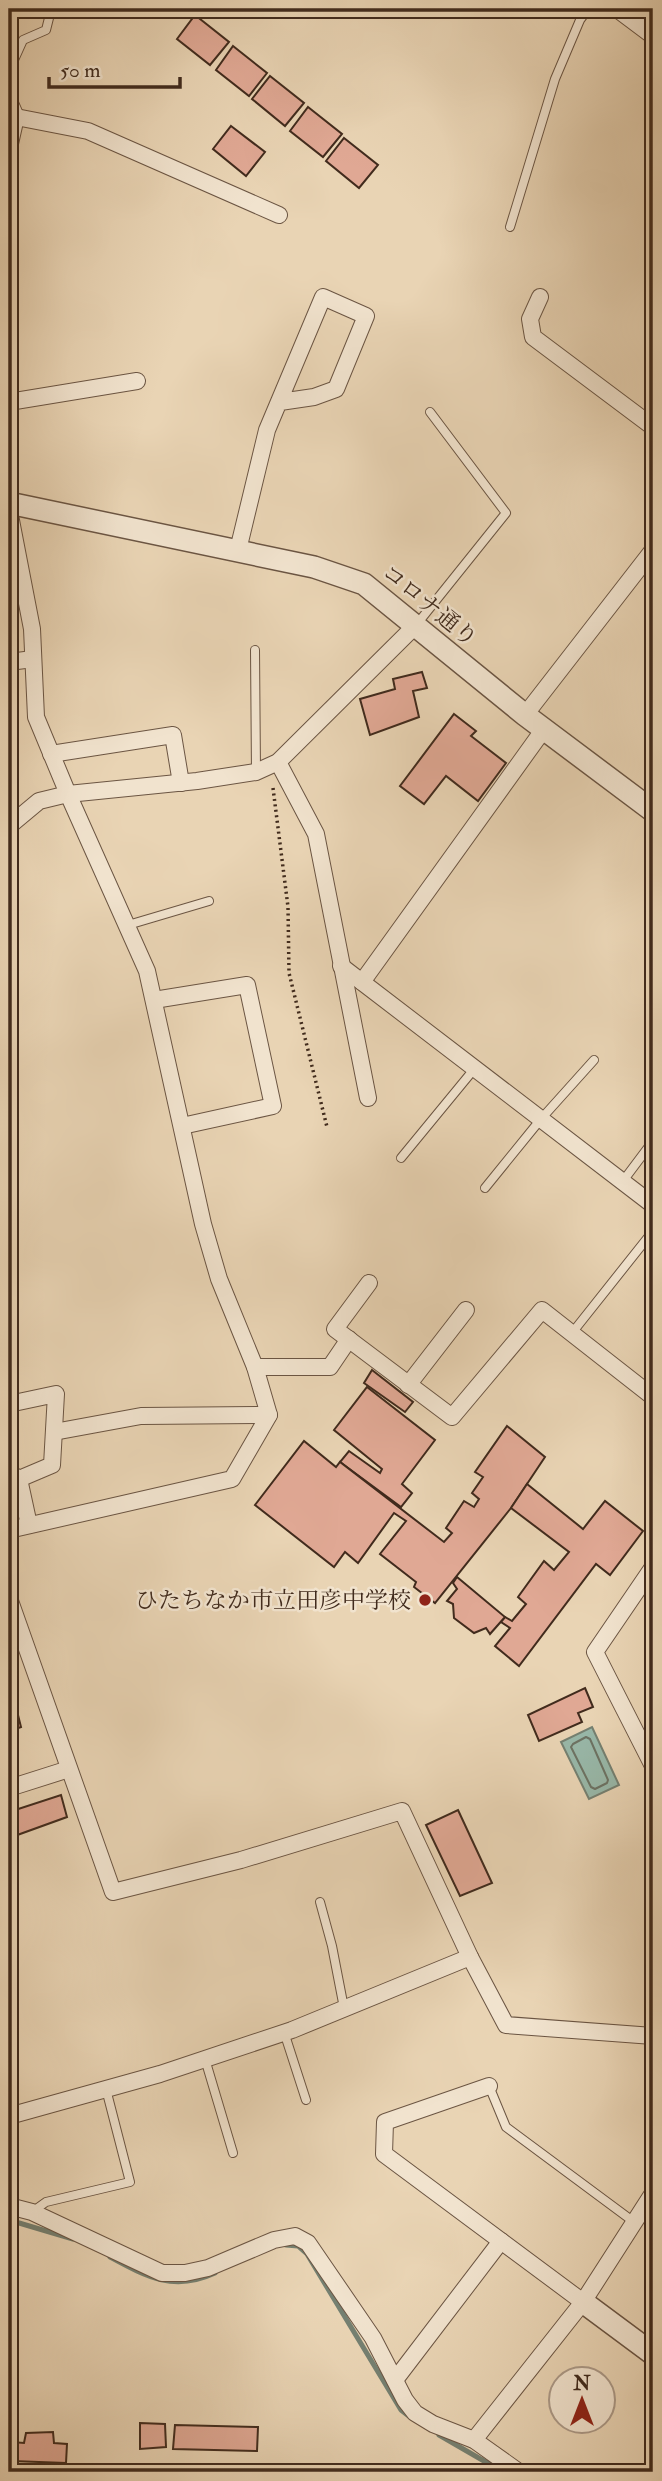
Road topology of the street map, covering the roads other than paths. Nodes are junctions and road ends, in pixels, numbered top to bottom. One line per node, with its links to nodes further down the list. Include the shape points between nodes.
1 (49, 9): 5 (lane, via 46,30 23,40)
2 (588, 9): 10 (lane, via 555,79)
3 (627, 11): 4 (street)
4 (653, 36)
5 (9, 71)
6 (9, 101): 7 (street)
7 (16, 117): 8 (street); 9 (street, via 88,131)
8 (9, 148)
9 (279, 215)
10 (510, 227)
11 (540, 298): 16 (street, via 530,319 533,337)
12 (137, 381): 13 (street)
13 (9, 402)
14 (280, 402): 14 (street, via 323,298 366,316 336,389); 19 (street, via 267,430)
15 (430, 412): 21 (lane, via 506,513)
16 (653, 427)
17 (9, 503): 19 (street, コロナ通り)
18 (9, 510): 23 (street, via 32,629)
19 (238, 550): 21 (street, コロナ通り, via 364,584)
20 (653, 550): 25 (street)
21 (415, 626): 25 (street, コロナ通り); 28 (street)
22 (255, 650): 28 (lane)
23 (33, 659): 24 (street); 27 (street, via 36,717)
24 (9, 662)
25 (525, 715): 26 (street, コロナ通り)
26 (544, 729): 31 (street, コロナ通り); 36 (street)
27 (51, 754): 29 (street, via 173,735); 30 (street)
28 (268, 767): 29 (street); 35 (street, via 316,834)
29 (181, 783): 30 (street)
30 (68, 794): 32 (street, via 39,801); 34 (street)
31 (653, 811)
32 (9, 826)
33 (209, 901): 34 (lane)
34 (128, 925): 37 (street)
35 (341, 966): 36 (street); 40 (street)
36 (362, 982): 39 (street)
37 (154, 1000): 42 (street); 42 (street, via 247,985 273,1106)
38 (594, 1060): 41 (lane)
39 (475, 1068): 41 (street); 44 (lane)
40 (368, 1098)
41 (541, 1119): 45 (street); 46 (lane)
42 (182, 1126): 53 (street, via 219,1279)
43 (653, 1141): 45 (lane)
44 (401, 1158)
45 (623, 1181): 47 (street)
46 (485, 1188)
47 (653, 1205)
48 (653, 1231): 51 (lane)
49 (369, 1283): 52 (street, via 335,1329)
50 (466, 1310): 54 (street)
51 (572, 1334): 54 (street, via 542,1310 452,1417); 55 (street)
52 (349, 1339): 53 (street, via 330,1367); 54 (street)
53 (255, 1367): 57 (street)
54 (408, 1385)
55 (653, 1397)
56 (9, 1404): 58 (street, via 56,1394)
57 (269, 1415): 58 (street, via 141,1416); 60 (street, via 232,1479)
58 (54, 1432): 59 (street, via 52,1465)
59 (14, 1475): 60 (street)
60 (29, 1525): 61 (street)
61 (9, 1530)
62 (653, 1567): 64 (street, via 595,1651)
63 (9, 1604): 65 (street)
64 (653, 1766)
65 (69, 1769): 66 (street); 68 (street, via 113,1892 241,1860 402,1811)
66 (9, 1788)
67 (320, 1902): 69 (lane)
68 (470, 1957): 69 (street); 71 (street, via 506,2025)
69 (344, 2008): 70 (street)
70 (284, 2032): 72 (street); 75 (lane)
71 (653, 2036)
72 (205, 2059): 74 (street); 77 (lane)
73 (489, 2086): 81 (lane, via 506,2127); 82 (street, via 384,2122 384,2154)
74 (106, 2088): 76 (street); 80 (lane, via 130,2182 46,2202)
75 (306, 2100)
76 (9, 2116)
77 (233, 2153)
78 (653, 2193): 81 (street)
79 (9, 2206): 80 (street)
80 (32, 2212): 85 (street, via 162,2273 208,2268 295,2236 308,2243 373,2338)
81 (635, 2223): 83 (street)
82 (501, 2241): 83 (street); 85 (street)
83 (583, 2302): 84 (street); 86 (street)
84 (653, 2354)
85 (395, 2380): 86 (street, via 415,2413)
86 (474, 2440): 87 (street)
87 (519, 2472)

